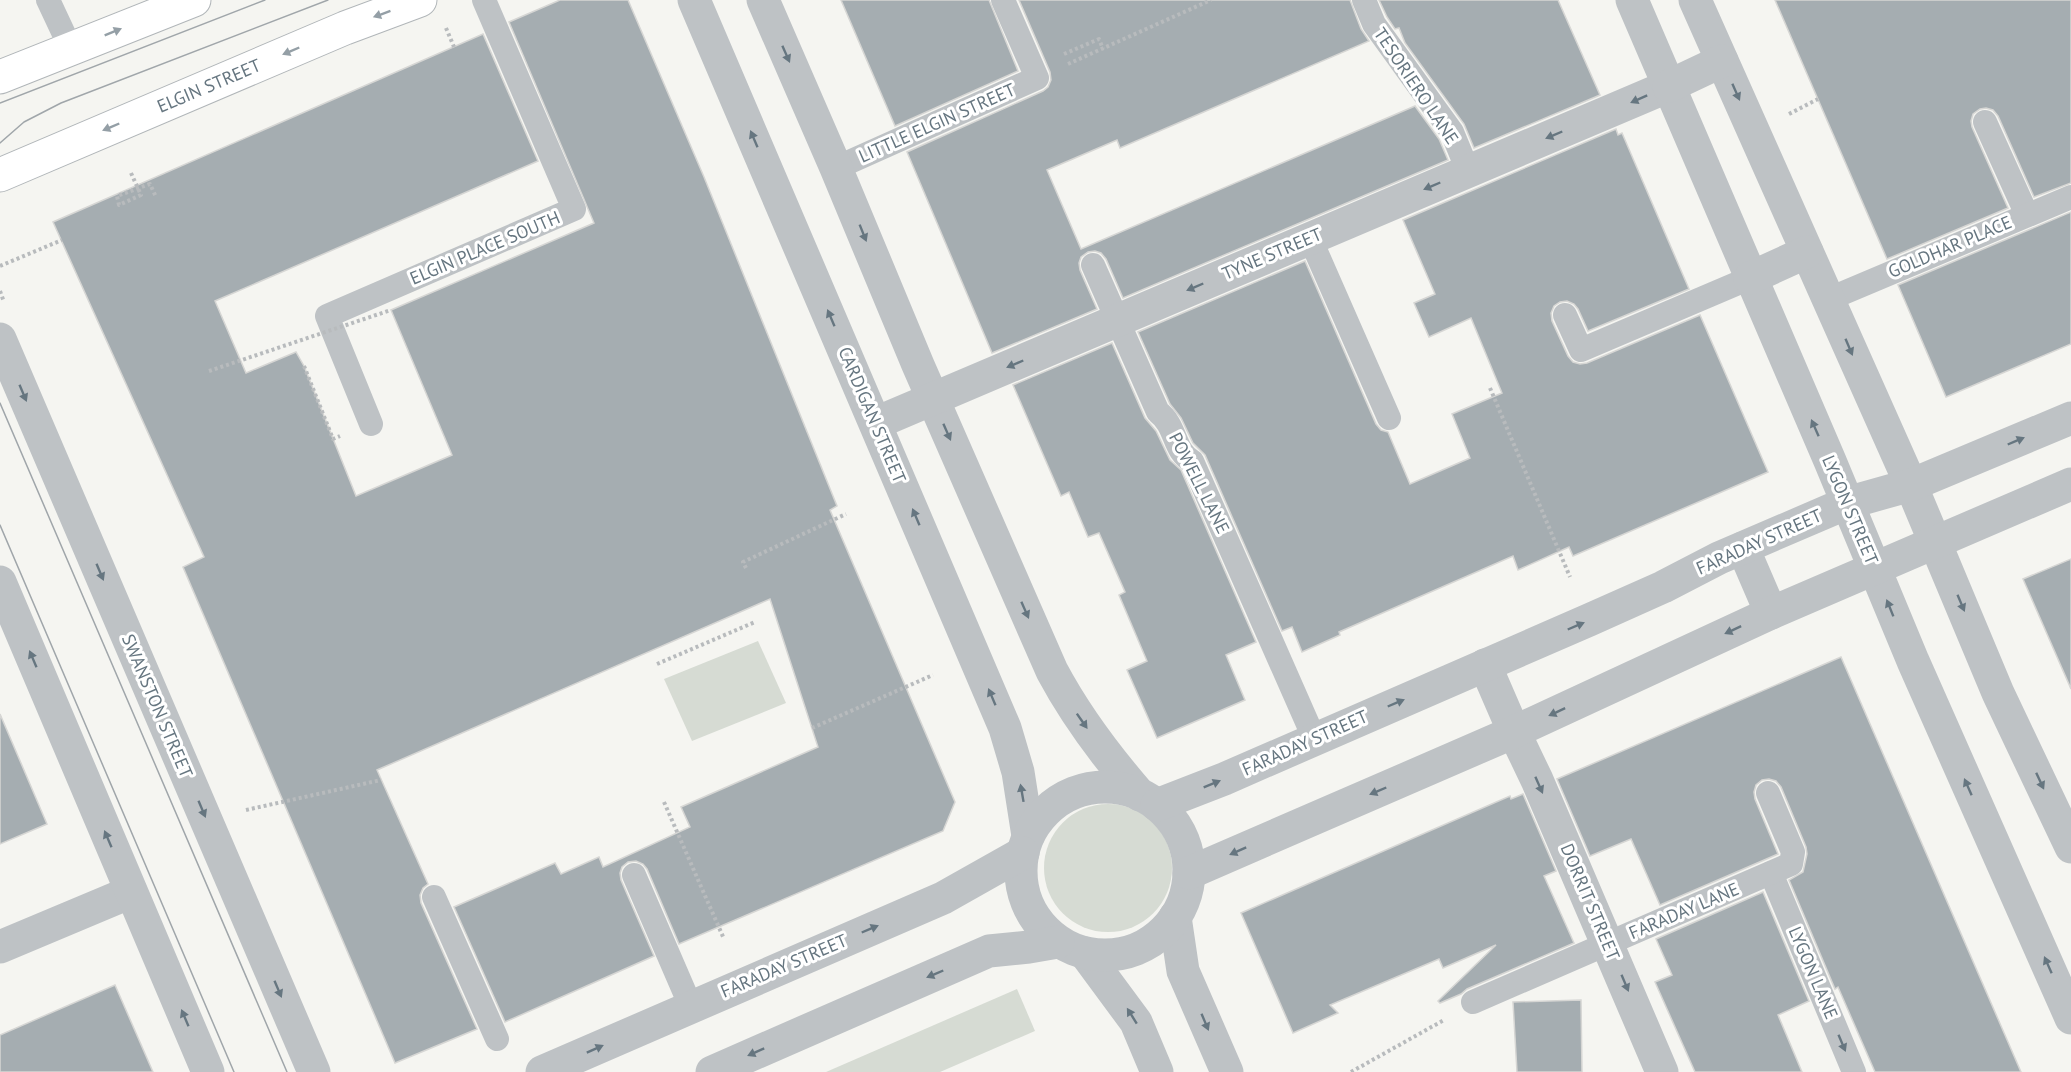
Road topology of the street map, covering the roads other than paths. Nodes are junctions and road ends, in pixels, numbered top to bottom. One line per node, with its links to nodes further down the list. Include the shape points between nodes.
1 (48, 0): 11 (lane)
2 (194, 0): 11 (main road, one-way to 2)
3 (420, 0): 18 (main road, ELGIN STREET, one-way to 18)
4 (484, 0): 33 (lane, ELGIN PLACE SOUTH, via 574,209 327,316)
5 (694, 0): 32 (street, CARDIGAN STREET, one-way to 5)
6 (763, 0): 16 (street, one-way to 16)
7 (1003, 0): 16 (lane, LITTLE ELGIN STREET, via 1037,78)
8 (1364, 0): 17 (lane, TESORIERO LANE, via 1374,24 1452,132)
9 (1632, 0): 14 (street, LYGON STREET)
10 (1695, 0): 12 (street)
11 (70, 49): 13 (main road)
12 (1722, 62): 14 (street, TYNE STREET); 22 (street, one-way to 22)
13 (0, 77)
14 (1669, 86): 17 (street, TYNE STREET, one-way to 17); 24 (street, LYGON STREET)
15 (1985, 122): 20 (lane)
16 (836, 168): 29 (street, one-way to 29)
17 (1468, 171): 21 (street, TYNE STREET, one-way to 21)
18 (0, 175)
19 (2071, 197): 20 (lane, GOLDHAR PLACE)
20 (2027, 215): 25 (lane, GOLDHAR PLACE)
21 (1310, 238): 27 (street, TYNE STREET, one-way to 27); 30 (lane)
22 (1807, 252): 24 (street); 25 (street)
23 (1093, 265): 27 (lane, POWELL LANE)
24 (1750, 278): 26 (lane, via 1581,350); 36 (street, LYGON STREET, one-way to 24)
25 (1828, 299): 35 (street, one-way to 35)
26 (1565, 315)
27 (1118, 320): 29 (street, TYNE STREET, one-way to 29); 44 (lane, POWELL LANE, via 1158,412 1167,418 1184,457 1192,461)
28 (0, 339): 63 (street, SWANSTON STREET, one-way to 63)
29 (933, 399): 32 (street, TYNE STREET); 46 (street, one-way to 46, via 1052,671 1108,759)
30 (1389, 418)
31 (2071, 418): 35 (street, FARADAY STREET, one-way to 31)
32 (876, 423): 47 (street, CARDIGAN STREET, one-way to 32, via 1018,772 1005,728)
33 (371, 424)
34 (2071, 484): 37 (street)
35 (1911, 485): 36 (street, FARADAY STREET); 37 (street)
36 (1847, 503): 38 (street, FARADAY STREET); 39 (street, LYGON STREET)
37 (1935, 541): 39 (street); 48 (street, one-way to 48, via 1998,693)
38 (1743, 548): 41 (street); 42 (street, FARADAY STREET, one-way to 38)
39 (1875, 569): 41 (street); 59 (street, LYGON STREET, one-way to 39, via 1937,717)
40 (0, 582): 52 (street, one-way to 40)
41 (1771, 613): 43 (street, one-way to 43)
42 (1485, 665): 43 (street); 44 (street, FARADAY STREET, one-way to 42)
43 (1514, 732): 49 (street, one-way to 49); 55 (street, DORRIT STREET, one-way to 55)
44 (1314, 738): 46 (street, FARADAY STREET, one-way to 44, via 1224,779)
45 (1768, 793): 50 (lane, FARADAY LANE, via 1793,852 1791,864)
46 (1149, 800): 47 (street, via 1115,788 1089,789 1063,798 1043,815); 49 (street, via 1175,824 1186,848)
47 (1025, 845): 57 (street, via 1021,878 1027,903 1040,925); 60 (street, FARADAY STREET, one-way to 47, via 943,898)
48 (2071, 847)
49 (1189, 873): 54 (street, via 1185,896)
50 (1771, 873): 55 (lane, FARADAY LANE); 69 (lane, LYGON LANE, one-way to 69)
51 (634, 874): 60 (lane)
52 (131, 892): 56 (street); 62 (street, one-way to 52)
53 (434, 897): 61 (lane)
54 (1175, 917): 57 (street, via 1158,937 1136,950 1110,956); 67 (street, one-way to 67, via 1184,972)
55 (1608, 944): 58 (lane, FARADAY LANE); 68 (street, DORRIT STREET, one-way to 68)
56 (0, 947)
57 (1071, 947): 65 (street, one-way to 65, via 989,951); 66 (street, one-way to 57, via 1137,1022)
58 (1473, 1002)
59 (2068, 1002)
60 (691, 1007): 64 (street, FARADAY STREET, one-way to 60)
61 (497, 1039)
62 (208, 1072)
63 (314, 1072)
64 (542, 1072)
65 (712, 1072)
66 (1157, 1072)
67 (1227, 1072)
68 (1662, 1072)
69 (1854, 1072)

